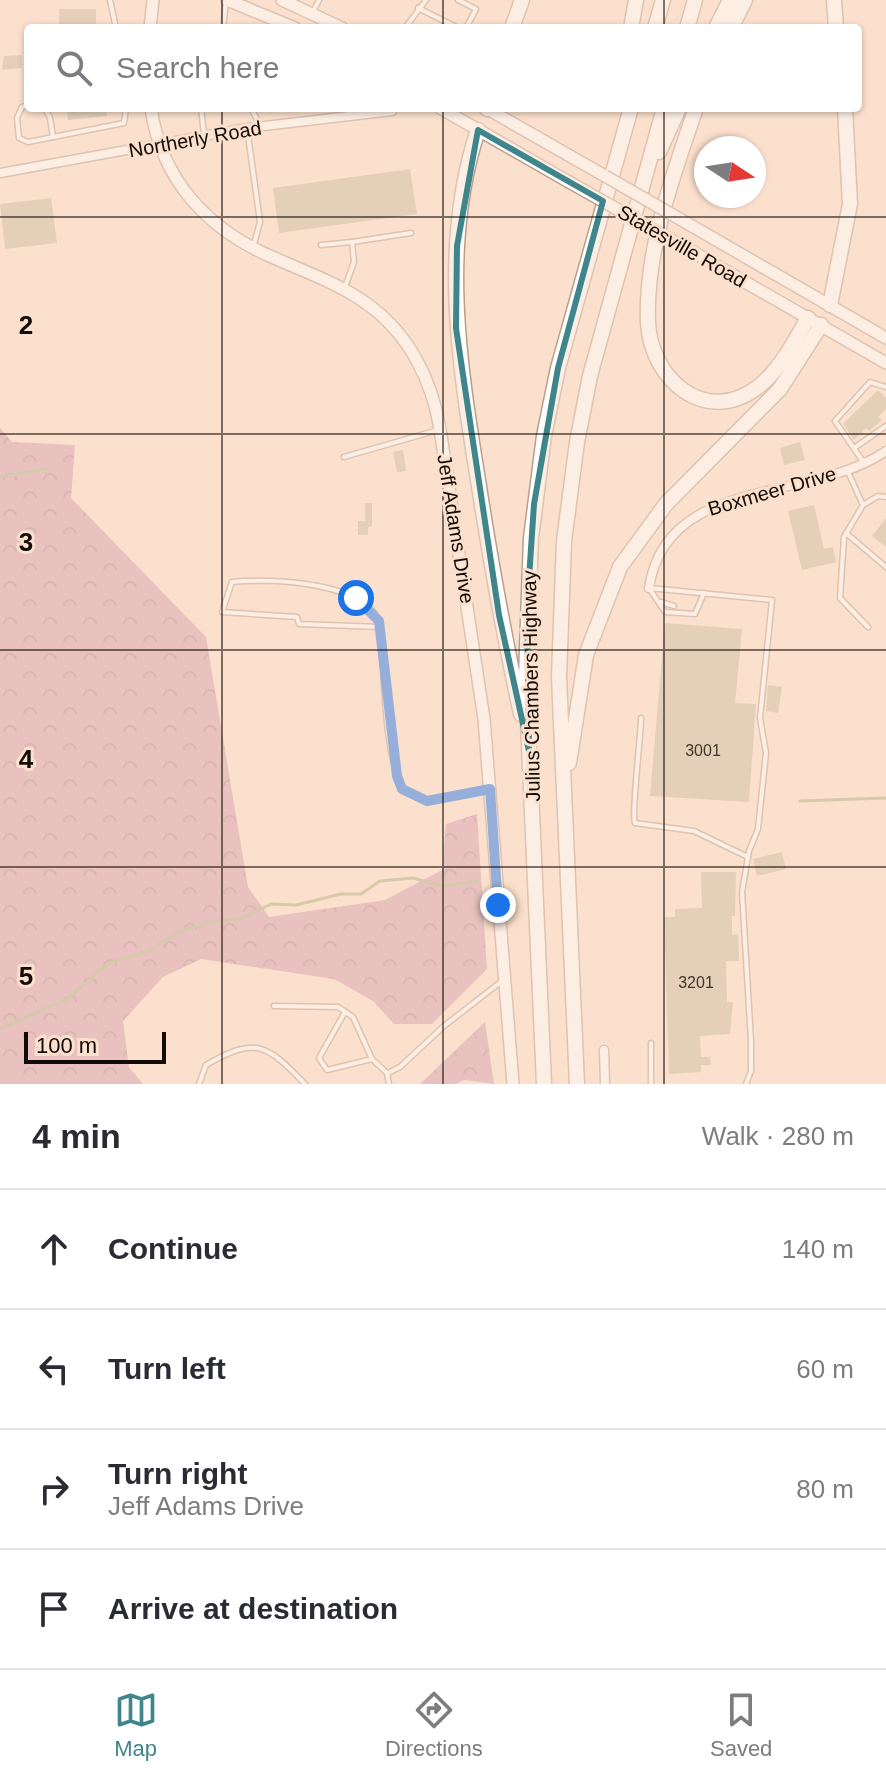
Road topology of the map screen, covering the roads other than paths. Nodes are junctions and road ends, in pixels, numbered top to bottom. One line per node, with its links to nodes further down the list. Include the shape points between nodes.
1 (110, 0): 17 (lane)
2 (153, 0): 18 (main road)
3 (226, 0): 19 (lane); 20 (main road)
4 (282, 0): 16 (main road)
5 (319, 0): 16 (lane)
6 (426, 0): 15 (lane)
7 (458, 0): 24 (lane, via 476,9)
8 (522, 0): 25 (highway)
9 (636, 0): 26 (highway)
10 (663, 0): 27 (highway)
11 (695, 0): 28 (highway)
12 (730, 0): 29 (highway)
13 (745, 0): 30 (highway)
14 (834, 0): 31 (highway)
15 (418, 8): 22 (lane); 23 (lane)
16 (313, 14): 21 (main road)
17 (115, 24)
18 (150, 24)
19 (223, 24)
20 (285, 24)
21 (334, 24)
22 (408, 24)
23 (450, 24)
24 (469, 24)
25 (513, 24)
26 (632, 24)
27 (656, 24)
28 (688, 24)
29 (718, 24)
30 (733, 24)
31 (836, 24)
32 (24, 106): 52 (lane, via 17,118 19,138 28,142)
33 (47, 112): 52 (lane)
34 (125, 112): 52 (lane, via 124,123 115,127)
35 (152, 112): 53 (main road, Jeff Adams Drive)
36 (201, 112): 51 (lane)
37 (253, 112): 48 (lane)
38 (355, 112): 48 (street, Northerly Road)
39 (447, 112): 50 (main road, Statesville Road)
40 (485, 112): 50 (main road)
41 (493, 112): 62 (main road, bridge)
42 (619, 112): 55 (highway)
43 (630, 112): 55 (highway, Julius Chambers Highway)
44 (663, 112): 56 (highway, Julius Chambers Highway)
45 (677, 112): 56 (highway)
46 (695, 112): 63 (highway, via 650,281 649,335 661,368 691,396 710,402 738,398 772,374)
47 (845, 112): 62 (highway, via 850,204)
48 (261, 127): 49 (street, Northerly Road)
49 (247, 128): 51 (street, Northerly Road); 60 (lane, via 260,222)
50 (478, 130): 63 (main road, Statesville Road, bridge); 87 (highway, via 457,246 456,328 499,615)
51 (204, 136): 53 (street, Northerly Road)
52 (53, 137)
53 (159, 144): 54 (street, Northerly Road); 60 (main road, Jeff Adams Drive, via 172,174 194,203)
54 (0, 173)
55 (609, 182): 87 (highway, Julius Chambers Highway, via 566,335 539,471 527,608)
56 (638, 200): 89 (highway, Julius Chambers Highway, via 593,365 567,508 559,643)
57 (411, 233): 58 (lane)
58 (352, 242): 59 (lane); 61 (lane, via 354,262)
59 (321, 245)
60 (252, 248): 61 (main road, Jeff Adams Drive)
61 (344, 289): 68 (main road, Jeff Adams Drive, via 381,314 414,354 436,402)
62 (830, 305): 63 (main road); 64 (main road)
63 (815, 322): 65 (main road, Statesville Road); 89 (highway, via 774,396 666,504 620,567 586,655)
64 (886, 338)
65 (886, 363)
66 (886, 387): 69 (lane, via 870,382 835,421)
67 (886, 426): 69 (lane)
68 (440, 429): 71 (lane); 88 (main road, Jeff Adams Drive)
69 (854, 448): 72 (lane)
70 (886, 451): 72 (street, Boxmeer Drive)
71 (344, 457)
72 (865, 463): 73 (street, Boxmeer Drive)
73 (847, 470): 75 (lane); 78 (street, Boxmeer Drive, via 695,514 663,548)
74 (886, 497): 75 (lane)
75 (863, 505): 76 (lane)
76 (846, 533): 77 (lane); 85 (lane, via 840,598)
77 (886, 567)
78 (649, 588): 79 (lane); 80 (lane)
79 (704, 593): 83 (lane); 90 (lane, via 772,600 760,718 766,753 758,829)
80 (659, 602): 81 (lane); 83 (lane, via 665,612 695,614)
81 (674, 606)
82 (690, 607): 83 (lane)
83 (699, 608)
84 (380, 627): 84 (lane, via 356,598 301,582 232,582 222,612 297,617 299,624); 88 (lane, via 402,789 427,801)
85 (868, 627)
86 (641, 718): 90 (lane, via 635,823 694,831)
87 (529, 751): 102 (highway, Julius Chambers Highway)
88 (490, 789): 91 (main road, Jeff Adams Drive)
89 (564, 803): 103 (highway, Julius Chambers Highway)
90 (748, 857): 106 (lane, via 742,892 751,1041)
91 (504, 980): 97 (lane); 101 (main road, Jeff Adams Drive)
92 (274, 1006): 93 (lane, via 338,1007)
93 (345, 1012): 96 (lane, via 353,1017); 96 (lane, via 319,1058 327,1070)
94 (651, 1043): 105 (lane)
95 (604, 1050): 104 (street)
96 (372, 1059): 97 (lane)
97 (387, 1073): 100 (lane)
98 (199, 1084): 99 (lane, via 206,1065 254,1045 282,1061)
99 (305, 1084)
100 (389, 1084)
101 (513, 1084)
102 (544, 1084)
103 (577, 1084)
104 (605, 1084)
105 (651, 1084)
106 (746, 1084)

